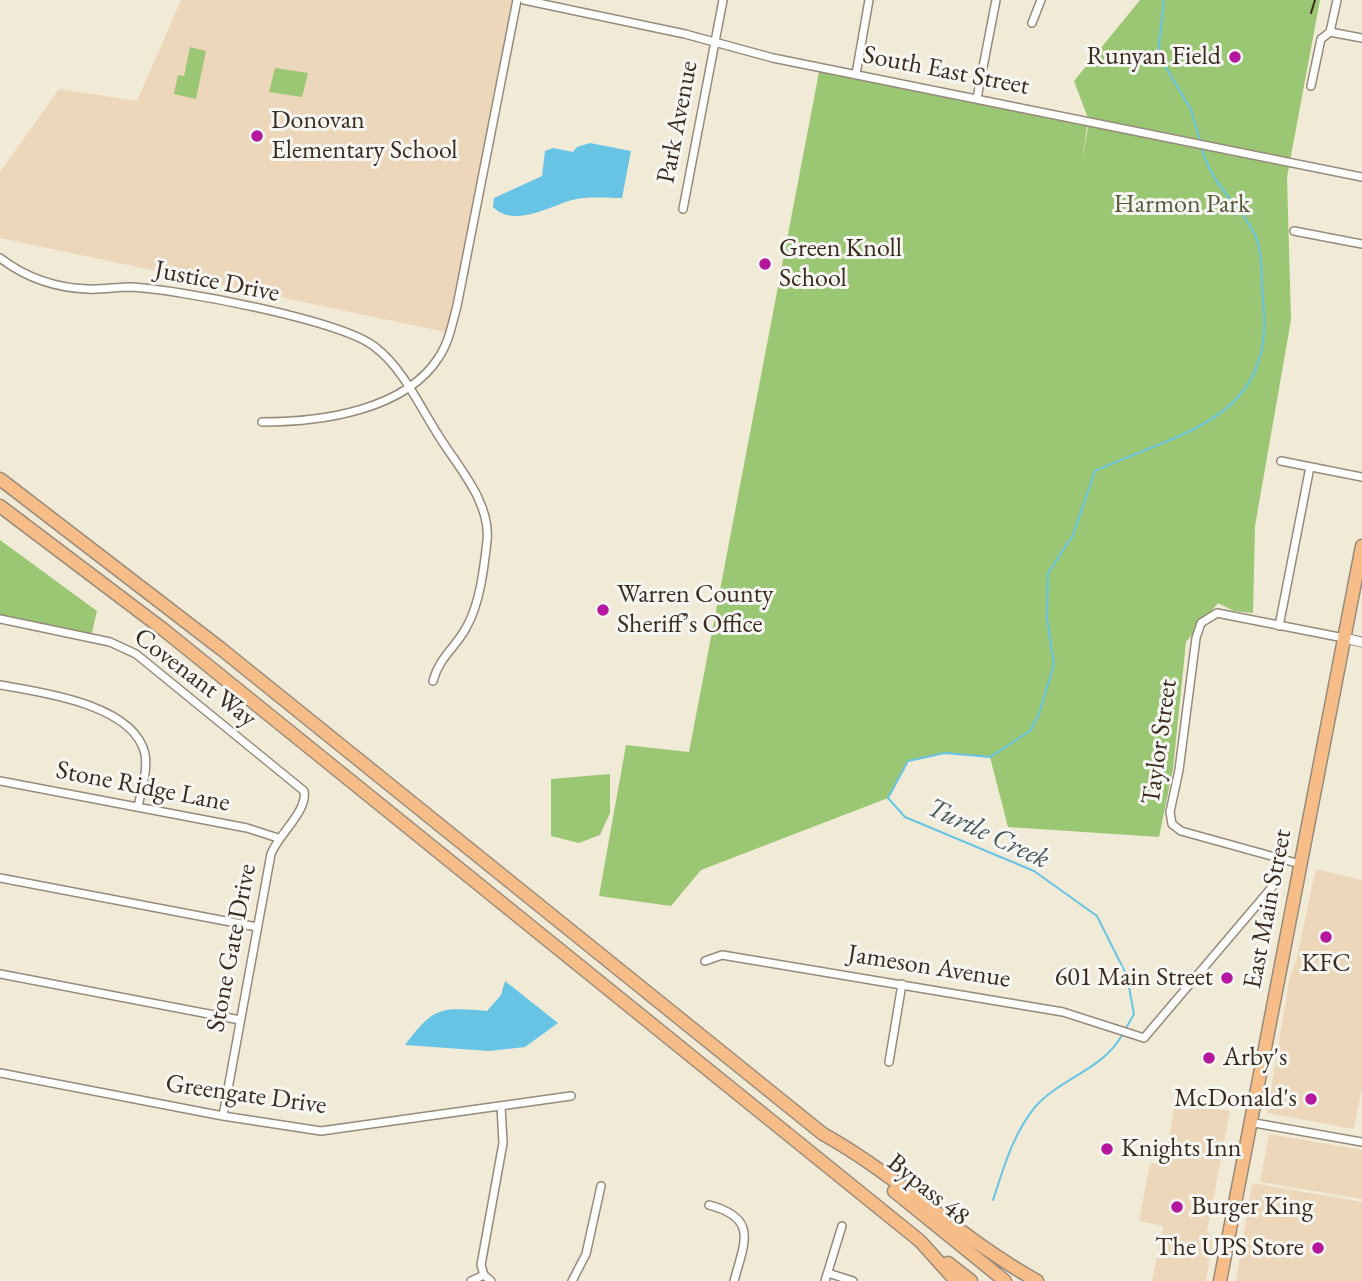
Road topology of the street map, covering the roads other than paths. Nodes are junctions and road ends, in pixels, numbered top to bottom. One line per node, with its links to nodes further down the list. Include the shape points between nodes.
1 (517, 0): 20 (street, via 450,332 433,366)
2 (524, 0): 11 (street, South East Street)
3 (723, 0): 11 (street, Park Avenue)
4 (869, 0): 12 (street)
5 (996, 0): 14 (street)
6 (1041, 0): 8 (street)
7 (1336, 0): 9 (street)
8 (1032, 23)
9 (1330, 32): 10 (street); 13 (street, via 1321,39)
10 (1362, 38)
11 (715, 43): 12 (street, South East Street); 16 (street, Park Avenue)
12 (856, 74): 14 (street, South East Street)
13 (1311, 86)
14 (977, 98): 15 (street, South East Street)
15 (1362, 177)
16 (683, 209)
17 (1294, 230): 18 (street)
18 (1362, 244)
19 (0, 258): 20 (street, Justice Drive, via 42,281 86,289 160,289 325,325 376,348)
20 (408, 388): 21 (street, via 351,410); 32 (street, Justice Drive, via 479,499 486,520 487,542 473,611 438,665)
21 (262, 422)
22 (1281, 461): 23 (street)
23 (1310, 467): 24 (street); 29 (street)
24 (1362, 477)
25 (0, 479): 52 (main road, via 200,632)
26 (0, 506): 57 (main road, via 174,639)
27 (1362, 546): 30 (main road, East Main Street)
28 (0, 619): 35 (street, Covenant Way, via 110,642 136,654 300,785)
29 (1279, 626): 30 (street); 38 (street, Taylor Street, via 1222,614 1206,618 1196,638 1170,818 1181,831)
30 (1344, 638): 31 (street); 39 (main road, East Main Street)
31 (1362, 642)
32 (433, 681)
33 (0, 685): 36 (street, via 90,704 134,735 145,759)
34 (0, 781): 36 (street, Stone Ridge Lane)
35 (305, 796): 37 (street, Stone Gate Drive)
36 (138, 807): 37 (street, Stone Ridge Lane)
37 (278, 838): 41 (street, Stone Gate Drive)
38 (1281, 860): 39 (street, Taylor Street); 44 (street, Jameson Avenue, via 1273,886 1144,1038 1063,1012)
39 (1300, 864): 51 (main road, East Main Street)
40 (0, 878): 41 (street)
41 (257, 927): 45 (street, Stone Gate Drive)
42 (705, 961): 44 (street, Jameson Avenue, via 722,955)
43 (0, 974): 45 (street)
44 (902, 984): 46 (street)
45 (240, 1020): 50 (street, Stone Gate Drive)
46 (889, 1062)
47 (0, 1073): 50 (street, Greengate Drive)
48 (571, 1096): 49 (street, Greengate Drive)
49 (501, 1106): 50 (street, Greengate Drive, via 321,1131); 58 (street, via 503,1143 482,1255)
50 (223, 1116)
51 (1249, 1122): 53 (street); 69 (main road, East Main Street)
52 (823, 1135): 67 (main road, Bypass 48); 68 (main road, via 857,1153 987,1252)
53 (1362, 1142)
54 (601, 1186): 62 (street, via 586,1254)
55 (709, 1205): 63 (street, via 735,1213 743,1224 745,1242)
56 (842, 1226): 59 (street)
57 (920, 1241): 65 (main road); 66 (main road, Bypass 48)
58 (484, 1275): 60 (street); 61 (street)
59 (827, 1277): 64 (street)
60 (471, 1281)
61 (491, 1281)
62 (572, 1281)
63 (734, 1281)
64 (852, 1281)
65 (956, 1281)
66 (971, 1281)
67 (1005, 1281)
68 (1037, 1281)
69 (1220, 1281)

